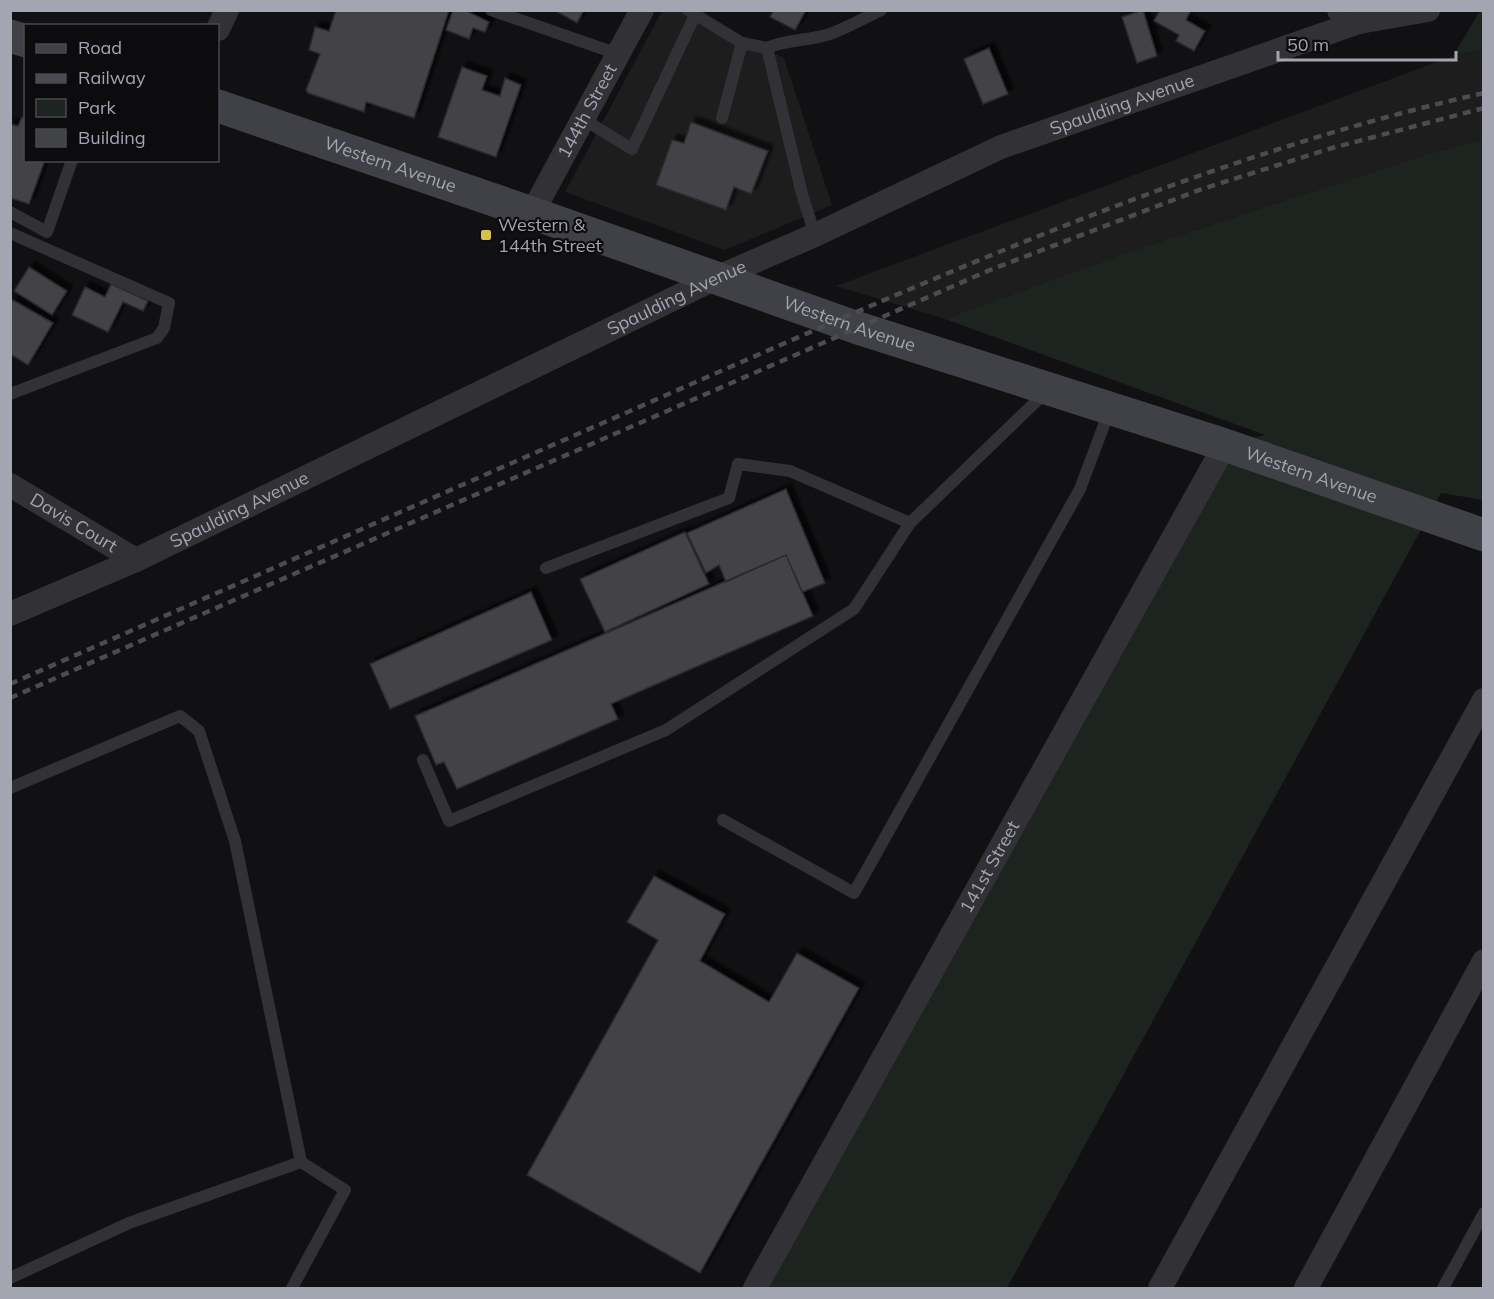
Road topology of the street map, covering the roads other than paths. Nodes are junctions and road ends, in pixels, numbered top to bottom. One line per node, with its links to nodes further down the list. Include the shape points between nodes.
1 (227, 10): 8 (street)
2 (491, 10): 11 (lane)
3 (642, 10): 11 (street, 144th Street)
4 (881, 10): 10 (lane, via 831,34 783,40)
5 (1428, 10): 7 (street, Spaulding Avenue)
6 (692, 13): 9 (lane); 14 (lane, via 632,149)
7 (1349, 16): 19 (street, Spaulding Avenue, via 1001,147)
8 (219, 27)
9 (742, 43): 10 (lane); 13 (lane)
10 (767, 48): 19 (lane)
11 (618, 54): 14 (street, 144th Street)
12 (219, 106): 17 (main road, Western Avenue)
13 (722, 118)
14 (583, 119): 17 (street, 144th Street)
15 (71, 162): 16 (lane, via 47,232)
16 (10, 212)
17 (532, 213): 20 (main road, Western Avenue)
18 (10, 233): 22 (lane, via 169,303 164,328 157,338)
19 (815, 234): 20 (street, Spaulding Avenue)
20 (716, 278): 21 (main road, Western Avenue, via 858,328); 28 (street, Spaulding Avenue)
21 (1050, 388): 23 (main road, Western Avenue); 26 (lane)
22 (10, 394)
23 (1110, 408): 24 (main road, Western Avenue); 34 (lane, via 1080,489 854,893)
24 (1225, 445): 27 (main road, Western Avenue); 40 (street, 141st Street)
25 (10, 485): 28 (street, Davis Court)
26 (910, 523): 29 (lane, via 790,471 738,464 729,498); 32 (lane, via 854,609 666,730 449,821)
27 (1484, 535)
28 (136, 560): 30 (street, Spaulding Avenue)
29 (546, 568)
30 (10, 614)
31 (1484, 700): 41 (street)
32 (423, 760)
33 (10, 788): 36 (lane, via 180,716 199,731 235,841)
34 (723, 820)
35 (1484, 961): 42 (street)
36 (301, 1162): 38 (lane, via 129,1223); 39 (lane, via 345,1190)
37 (1484, 1213): 43 (lane)
38 (10, 1278)
39 (292, 1288)
40 (755, 1288)
41 (1160, 1288)
42 (1306, 1288)
43 (1443, 1288)

